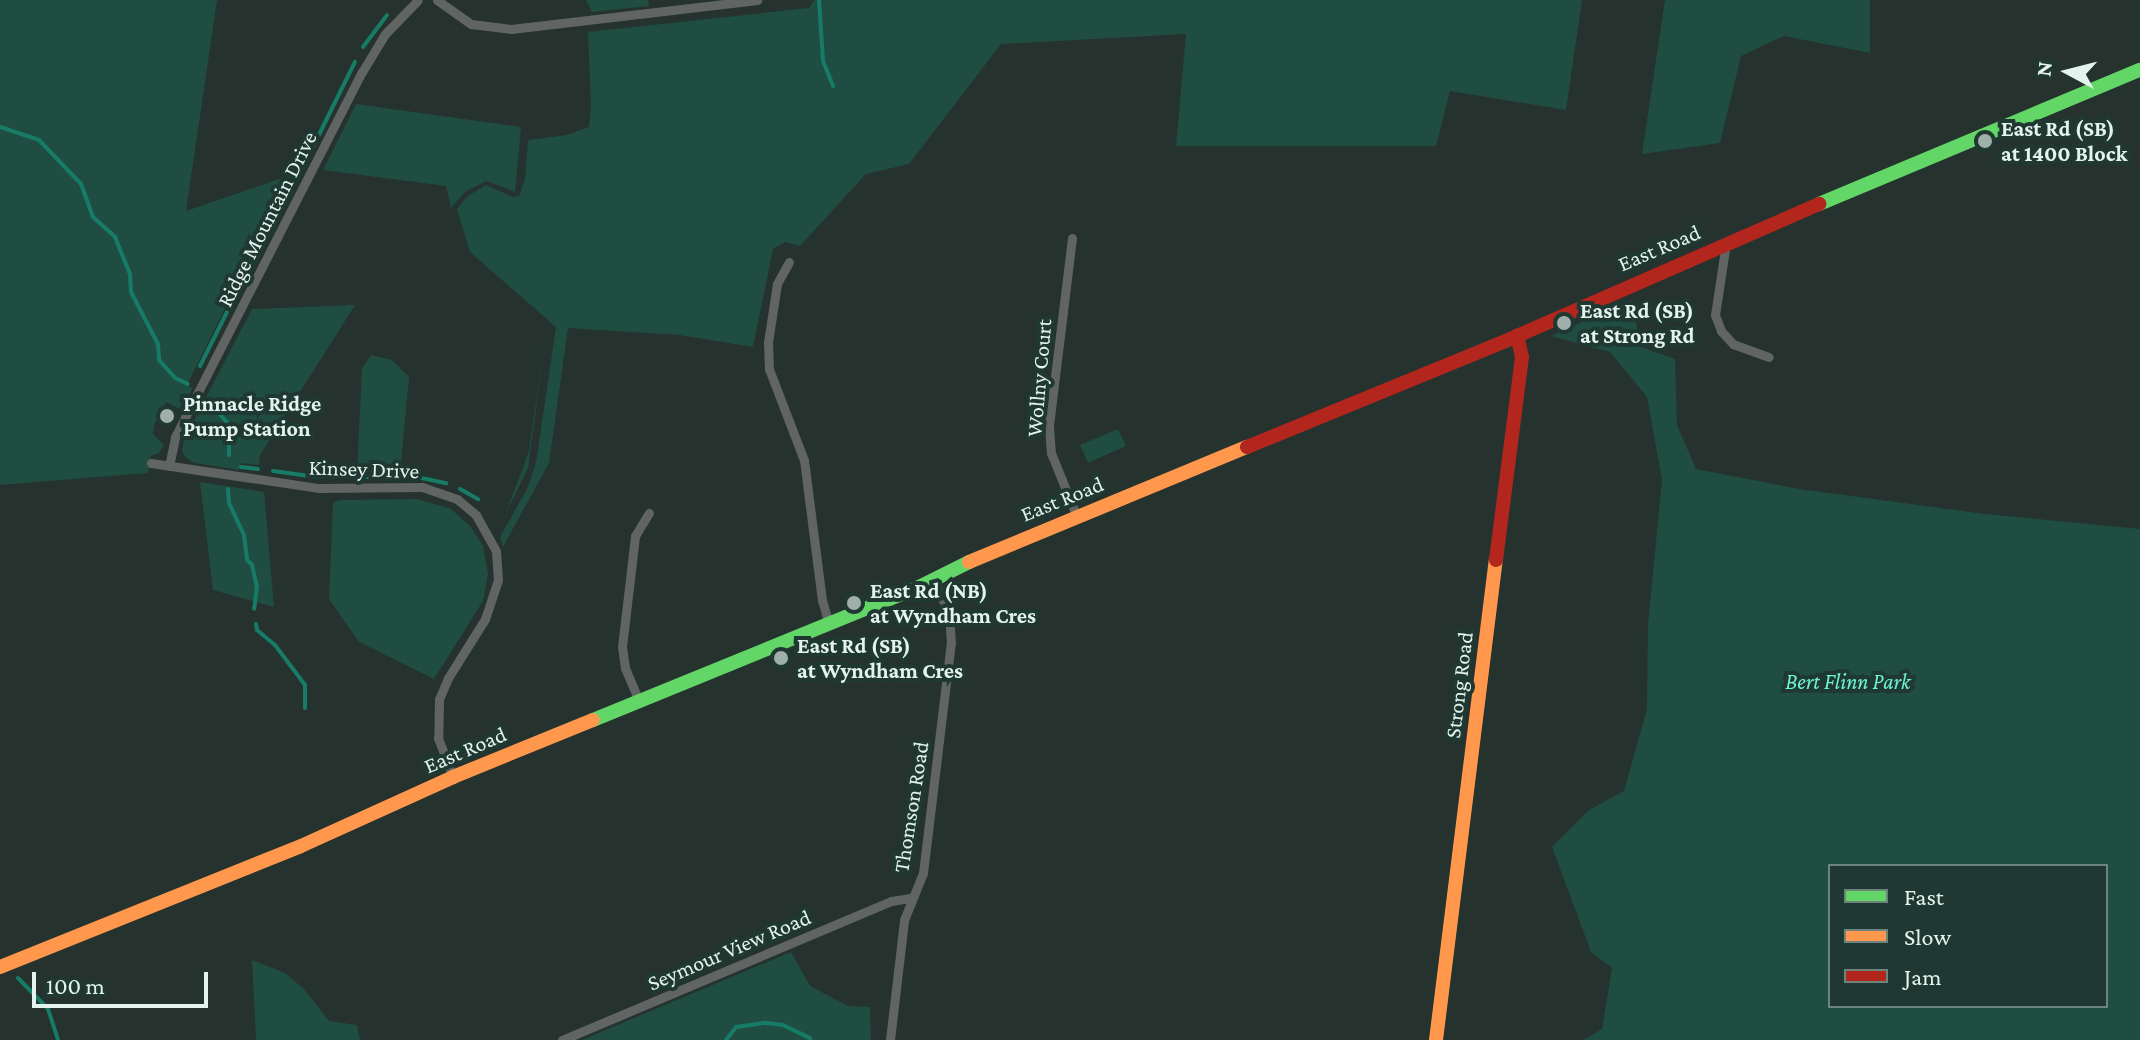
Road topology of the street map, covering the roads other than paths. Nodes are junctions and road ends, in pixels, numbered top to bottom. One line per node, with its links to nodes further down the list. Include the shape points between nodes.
1 (418, 0): 11 (street, Ridge Mountain Drive, via 385,34 362,72 175,437)
2 (437, 0): 3 (street, via 471,24 511,29)
3 (757, 0)
4 (2140, 70): 6 (main road, East Road)
5 (1072, 238): 13 (street, Wollny Court, via 1049,426 1051,453)
6 (1726, 243): 8 (main road, East Road); 9 (street, via 1715,315 1721,331 1733,344)
7 (789, 262): 15 (street, via 777,284 769,369 804,460)
8 (1517, 336): 13 (main road, East Road); 22 (main road, Strong Road, via 1522,357)
9 (1769, 357)
10 (151, 463): 11 (street, Kinsey Drive)
11 (169, 466): 17 (street, Kinsey Drive, via 319,488 422,487 457,499 476,515 496,551 498,580 485,619 439,699 438,738)
12 (649, 513): 16 (street, via 635,536 622,647)
13 (1077, 517): 14 (main road, East Road)
14 (934, 580): 15 (main road, East Road); 18 (street, Thomson Road, via 949,614 951,643 923,873)
15 (829, 624): 16 (main road, East Road)
16 (639, 701): 17 (main road, East Road)
17 (453, 777): 19 (main road, East Road, via 301,846)
18 (911, 898): 20 (street, Seymour View Road, via 891,901); 21 (street, Thomson Road)
19 (0, 967)
20 (562, 1040)
21 (890, 1040)
22 (1436, 1040)

